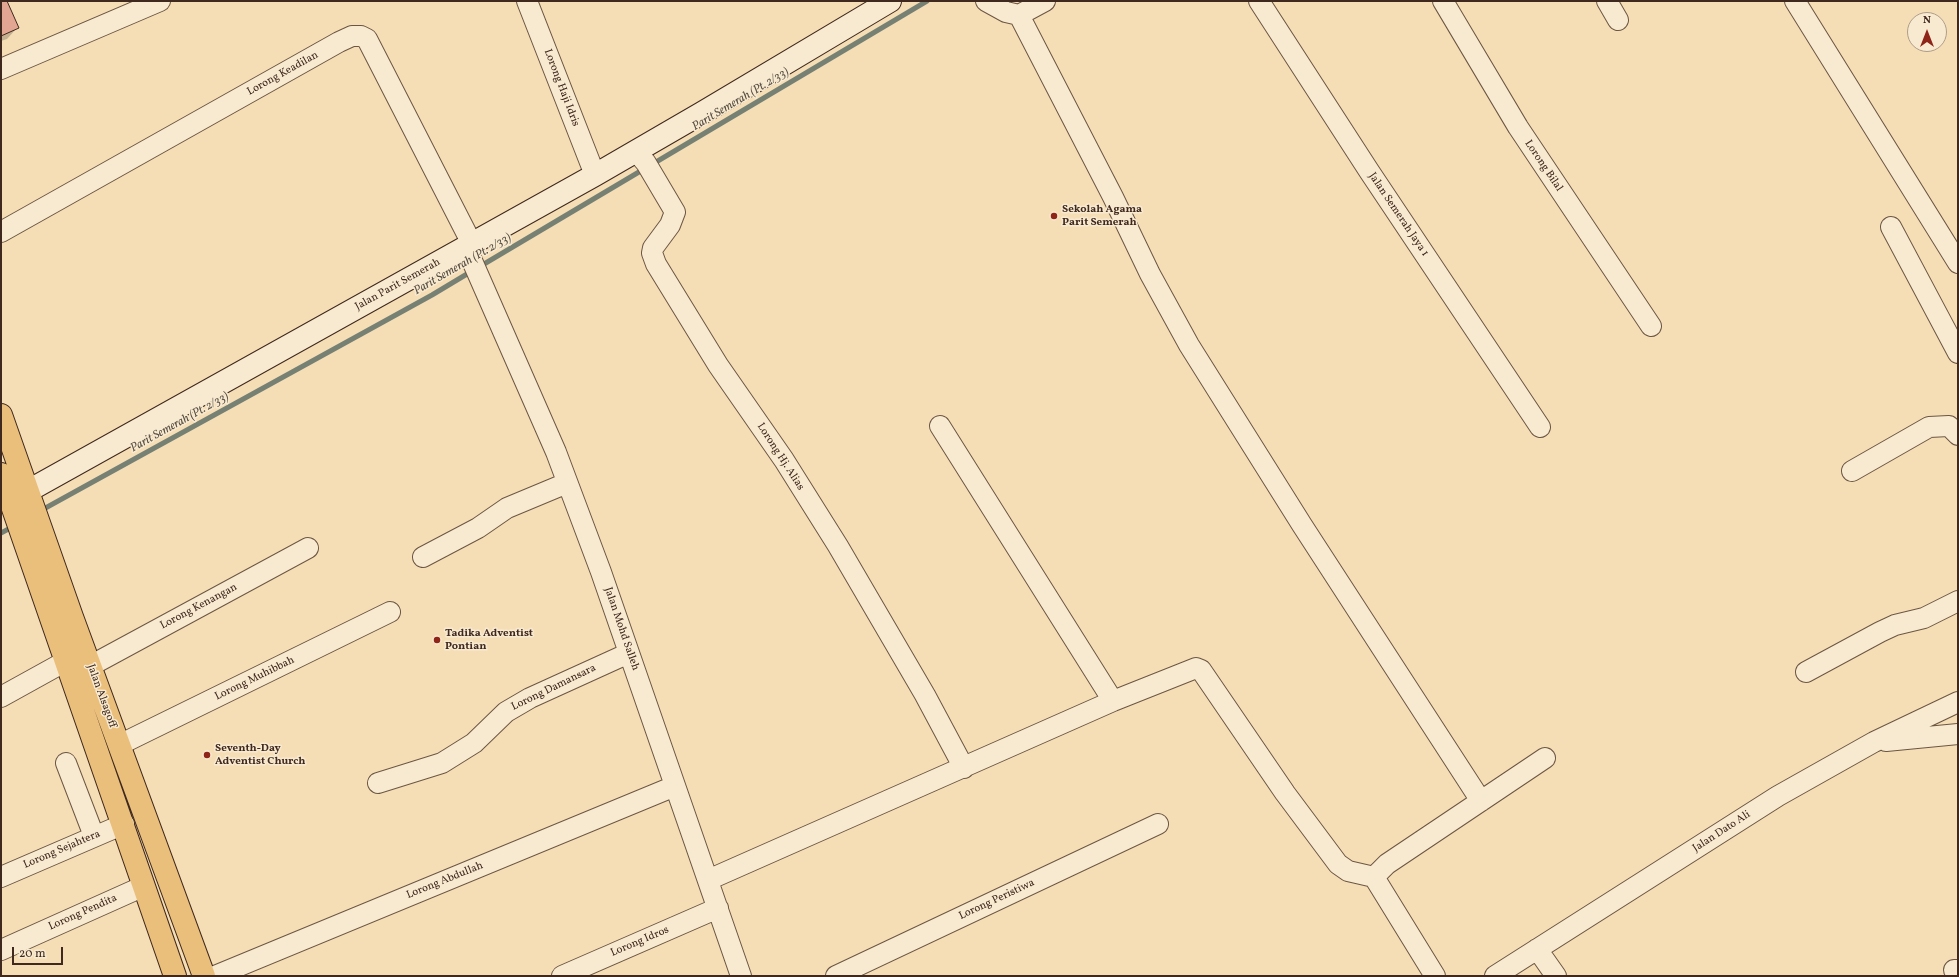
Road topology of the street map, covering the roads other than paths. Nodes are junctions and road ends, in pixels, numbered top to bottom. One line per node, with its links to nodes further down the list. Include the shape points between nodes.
1 (160, 1): 12 (street)
2 (527, 1): 14 (street, Lorong Haji Idris)
3 (890, 1): 13 (main road, Jalan Parit Semerah)
4 (986, 1): 10 (street, via 1006,12)
5 (1045, 1): 10 (street)
6 (1259, 1): 24 (street, Jalan Semerah Jaya 1)
7 (1443, 1): 20 (street, Lorong Bilal, via 1518,127)
8 (1607, 1): 11 (street)
9 (1795, 1): 18 (street)
10 (1020, 15): 50 (street, via 1150,274 1189,345)
11 (1618, 20)
12 (1, 69)
13 (641, 157): 14 (main road, Jalan Parit Semerah); 47 (street, Lorong Hj. Alias, via 662,187 675,212 670,225 653,248 656,264 718,365 784,460 838,546 925,695)
14 (595, 175): 17 (main road, Jalan Parit Semerah)
15 (1891, 227): 21 (street)
16 (1, 232): 17 (street, Lorong Keadilan, via 339,42 352,36 361,36 367,39)
17 (470, 251): 19 (street, Lorong Keadilan); 29 (main road, Jalan Parit Semerah)
18 (1958, 263)
19 (485, 288): 28 (street, Jalan Mohd Salleh)
20 (1651, 326)
21 (1958, 353)
22 (1, 415): 29 (highway, Jalan Alsagoff)
23 (940, 426): 40 (street)
24 (1540, 427)
25 (1958, 435): 26 (street, via 1949,426 1929,427)
26 (1852, 471)
27 (1, 474): 29 (highway, Jalan Alsagoff)
28 (567, 483): 32 (street, via 507,508 478,528); 35 (street, Jalan Mohd Salleh)
29 (21, 501): 30 (highway, Jalan Alsagoff)
30 (36, 545): 36 (highway, Jalan Alsagoff); 37 (highway, Jalan Alsagoff)
31 (308, 548): 37 (street, Lorong Kenangan)
32 (423, 557)
33 (1958, 601): 38 (street, via 1924,618 1880,632)
34 (390, 612): 44 (street, Lorong Muhibbah)
35 (629, 653): 48 (street, Lorong Damansara, via 530,698 506,712 474,743 442,763); 49 (street, Jalan Mohd Salleh)
36 (66, 661): 39 (street); 51 (highway, Jalan Alsagoff)
37 (90, 666): 44 (highway, Jalan Alsagoff)
38 (1806, 672)
39 (1, 697)
40 (1113, 701): 47 (street); 55 (street, via 1193,668 1199,668 1285,793 1338,864 1348,871)
41 (1958, 702): 43 (street, Jalan Dato Ali)
42 (1958, 734): 43 (street)
43 (1874, 742): 59 (street, Jalan Dato Ali, via 1778,796)
44 (119, 746): 62 (highway, Jalan Alsagoff)
45 (1545, 758): 50 (street)
46 (66, 763): 53 (street)
47 (964, 768): 56 (street)
48 (378, 783)
49 (675, 786): 56 (street, Jalan Mohd Salleh); 63 (street, Lorong Abdullah)
50 (1481, 801): 55 (street, via 1387,864)
51 (124, 824): 53 (street, Lorong Sejahtera); 57 (highway, Jalan Alsagoff)
52 (1158, 824): 66 (street, Lorong Peristiwa)
53 (94, 836): 54 (street, Lorong Sejahtera)
54 (1, 877)
55 (1374, 877): 67 (street)
56 (708, 880): 58 (street, Jalan Mohd Salleh)
57 (144, 886): 60 (street, Lorong Pendita); 61 (highway, Jalan Alsagoff)
58 (718, 908): 64 (street, Lorong Idros); 65 (street, Jalan Mohd Salleh)
59 (1537, 949): 68 (street, Jalan Dato Ali); 69 (street)
60 (1, 950)
61 (175, 976)
62 (204, 976)
63 (214, 976)
64 (562, 976)
65 (741, 976)
66 (836, 976)
67 (1435, 976)
68 (1496, 976)
69 (1556, 976)

